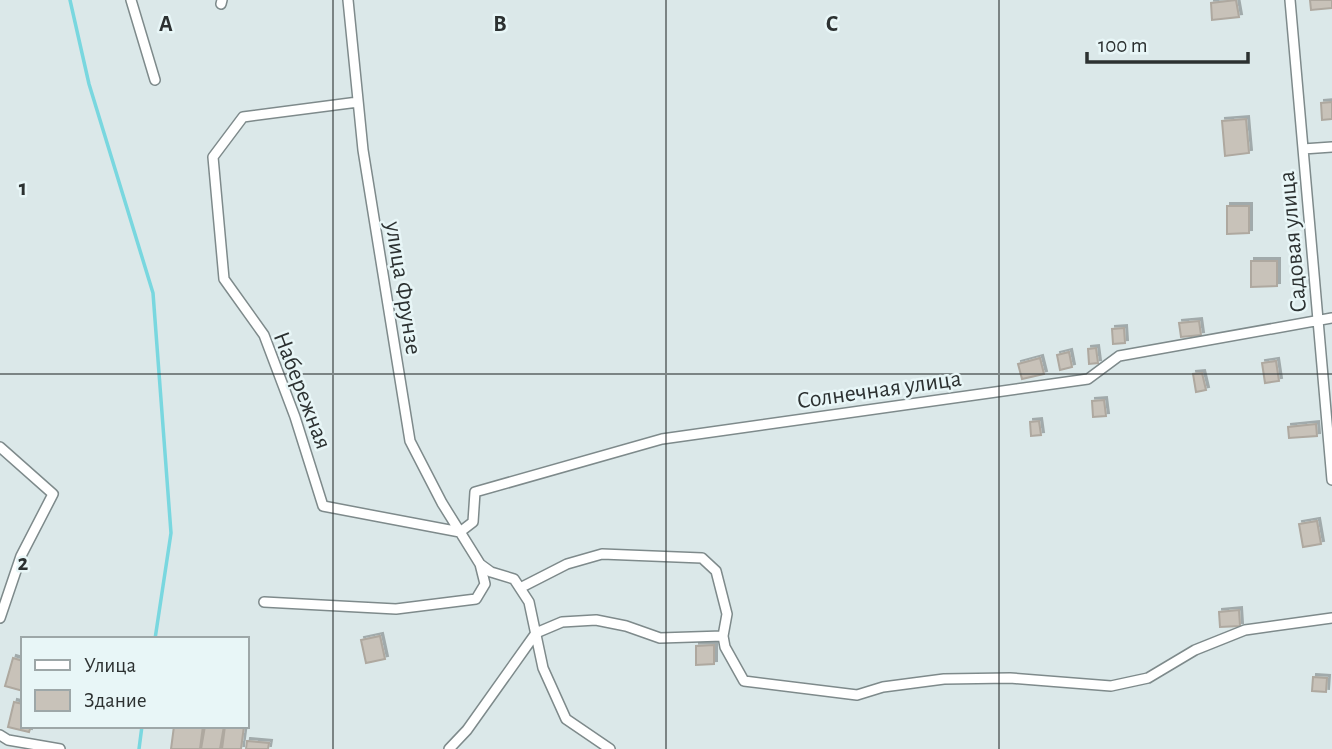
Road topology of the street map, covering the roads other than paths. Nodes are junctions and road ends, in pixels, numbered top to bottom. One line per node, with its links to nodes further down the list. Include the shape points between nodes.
1 (131, 0): 4 (street)
2 (348, 0): 5 (street, улица Фрунзе)
3 (1290, 0): 7 (street, Садовая улица)
4 (155, 80)
5 (358, 102): 12 (street, улица Фрунзе, via 410,441); 12 (street, Набережная, via 243,117 212,157 224,279 264,335 323,506)
6 (1332, 147): 7 (street)
7 (1303, 149): 9 (street, Садовая улица)
8 (1332, 318): 9 (street, Солнечная улица)
9 (1319, 321): 11 (street, Садовая улица); 12 (street, Солнечная улица, via 1119,356 1088,379 662,439 475,492 473,522)
10 (0, 447): 16 (street, via 53,494 20,556)
11 (1332, 480)
12 (460, 532): 13 (street, улица Фрунзе)
13 (480, 564): 14 (street, via 514,579); 15 (street, via 485,584 476,599 396,609)
14 (520, 588): 18 (street); 19 (street, via 567,564 602,554 702,558 716,571 727,614)
15 (264, 602)
16 (0, 618)
17 (1332, 618): 19 (street, via 1245,630 1195,650 1149,678 1111,686 944,678 857,695 744,681)
18 (536, 633): 19 (street, via 562,622 596,620 660,638); 22 (street); 23 (street, via 543,668 566,719)
19 (723, 636)
20 (0, 735): 21 (street)
21 (60, 749)
22 (449, 749)
23 (610, 749)

